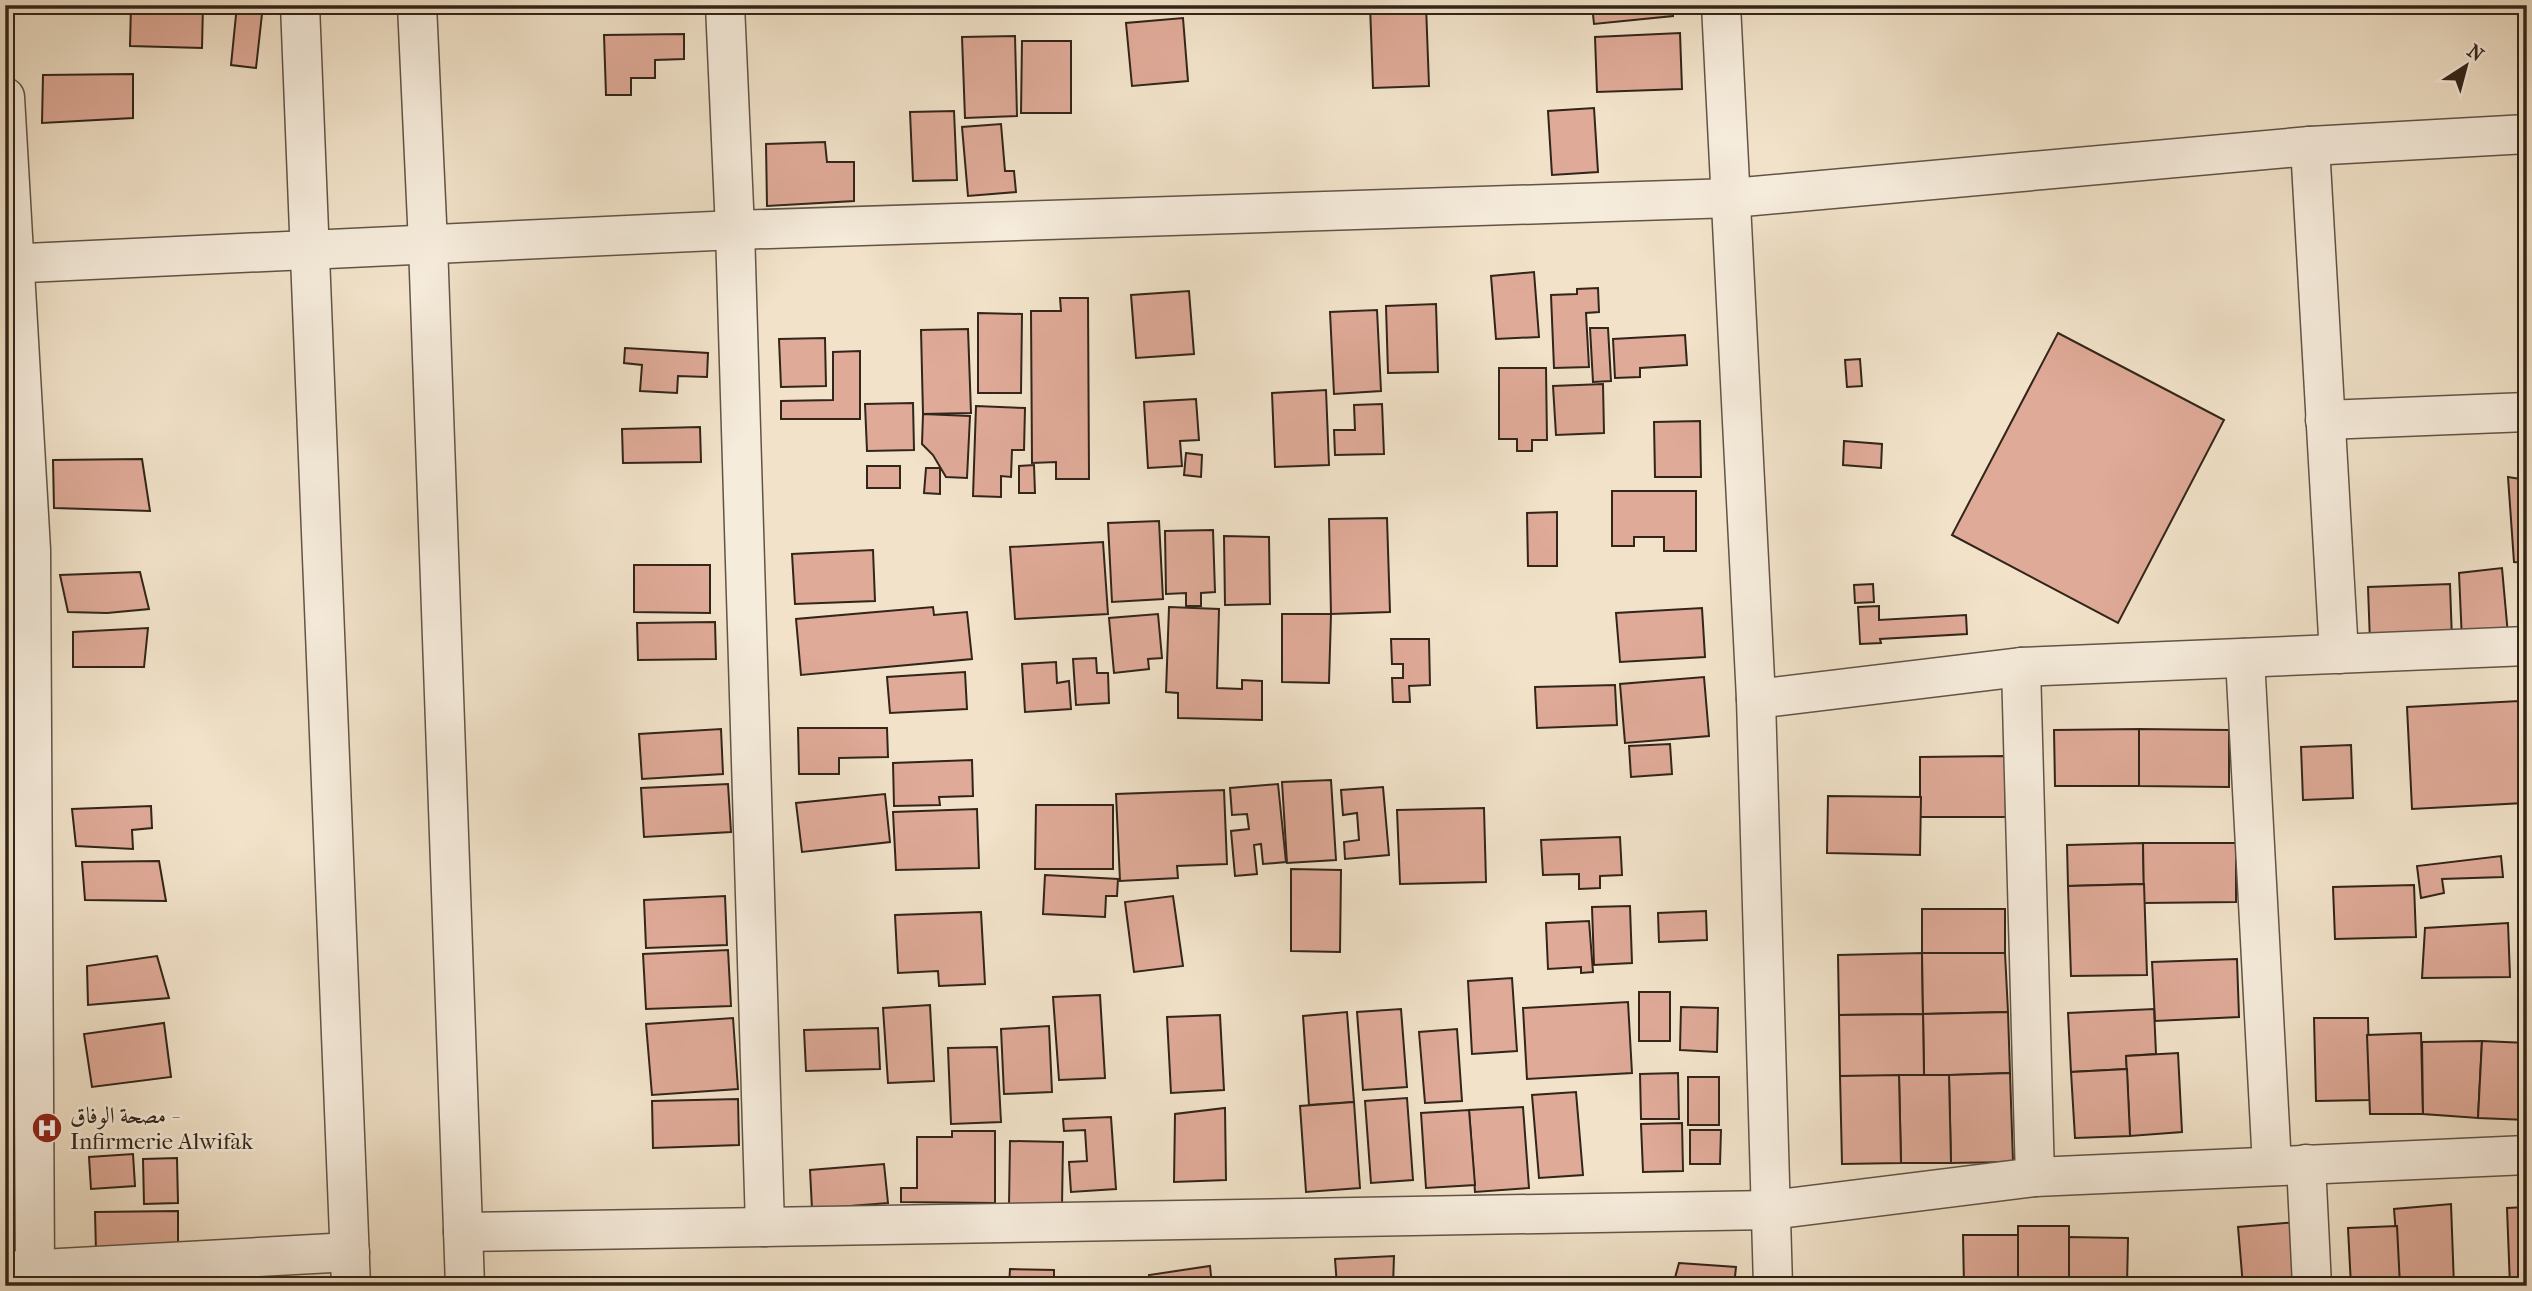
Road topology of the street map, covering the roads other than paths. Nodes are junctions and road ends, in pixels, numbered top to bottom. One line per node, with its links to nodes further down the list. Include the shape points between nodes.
1 (300, 5): 11 (street)
2 (417, 5): 10 (street)
3 (725, 5): 9 (street)
4 (1721, 5): 8 (street)
5 (5, 97): 12 (street)
6 (2527, 134): 7 (street)
7 (2310, 146): 8 (street); 14 (street)
8 (1732, 198): 9 (street); 19 (street)
9 (735, 230): 10 (street); 24 (street)
10 (428, 244): 11 (street); 25 (street)
11 (311, 251): 12 (street); 26 (street)
12 (9, 264): 27 (street, via 31,550)
13 (2527, 412): 14 (street)
14 (2325, 420): 16 (street)
15 (2527, 646): 16 (street)
16 (2339, 654): 17 (street)
17 (2245, 658): 18 (street); 21 (street)
18 (2021, 667): 19 (street); 22 (street)
19 (1756, 699): 23 (street)
20 (2527, 1155): 21 (street)
21 (2289, 1165): 22 (street); 30 (street)
22 (2035, 1177): 23 (street)
23 (1771, 1210): 24 (street); 29 (street)
24 (765, 1227): 25 (street)
25 (463, 1233): 28 (street)
26 (351, 1269): 27 (street)
27 (20, 1270)
28 (465, 1286)
29 (1773, 1286)
30 (2312, 1286)

